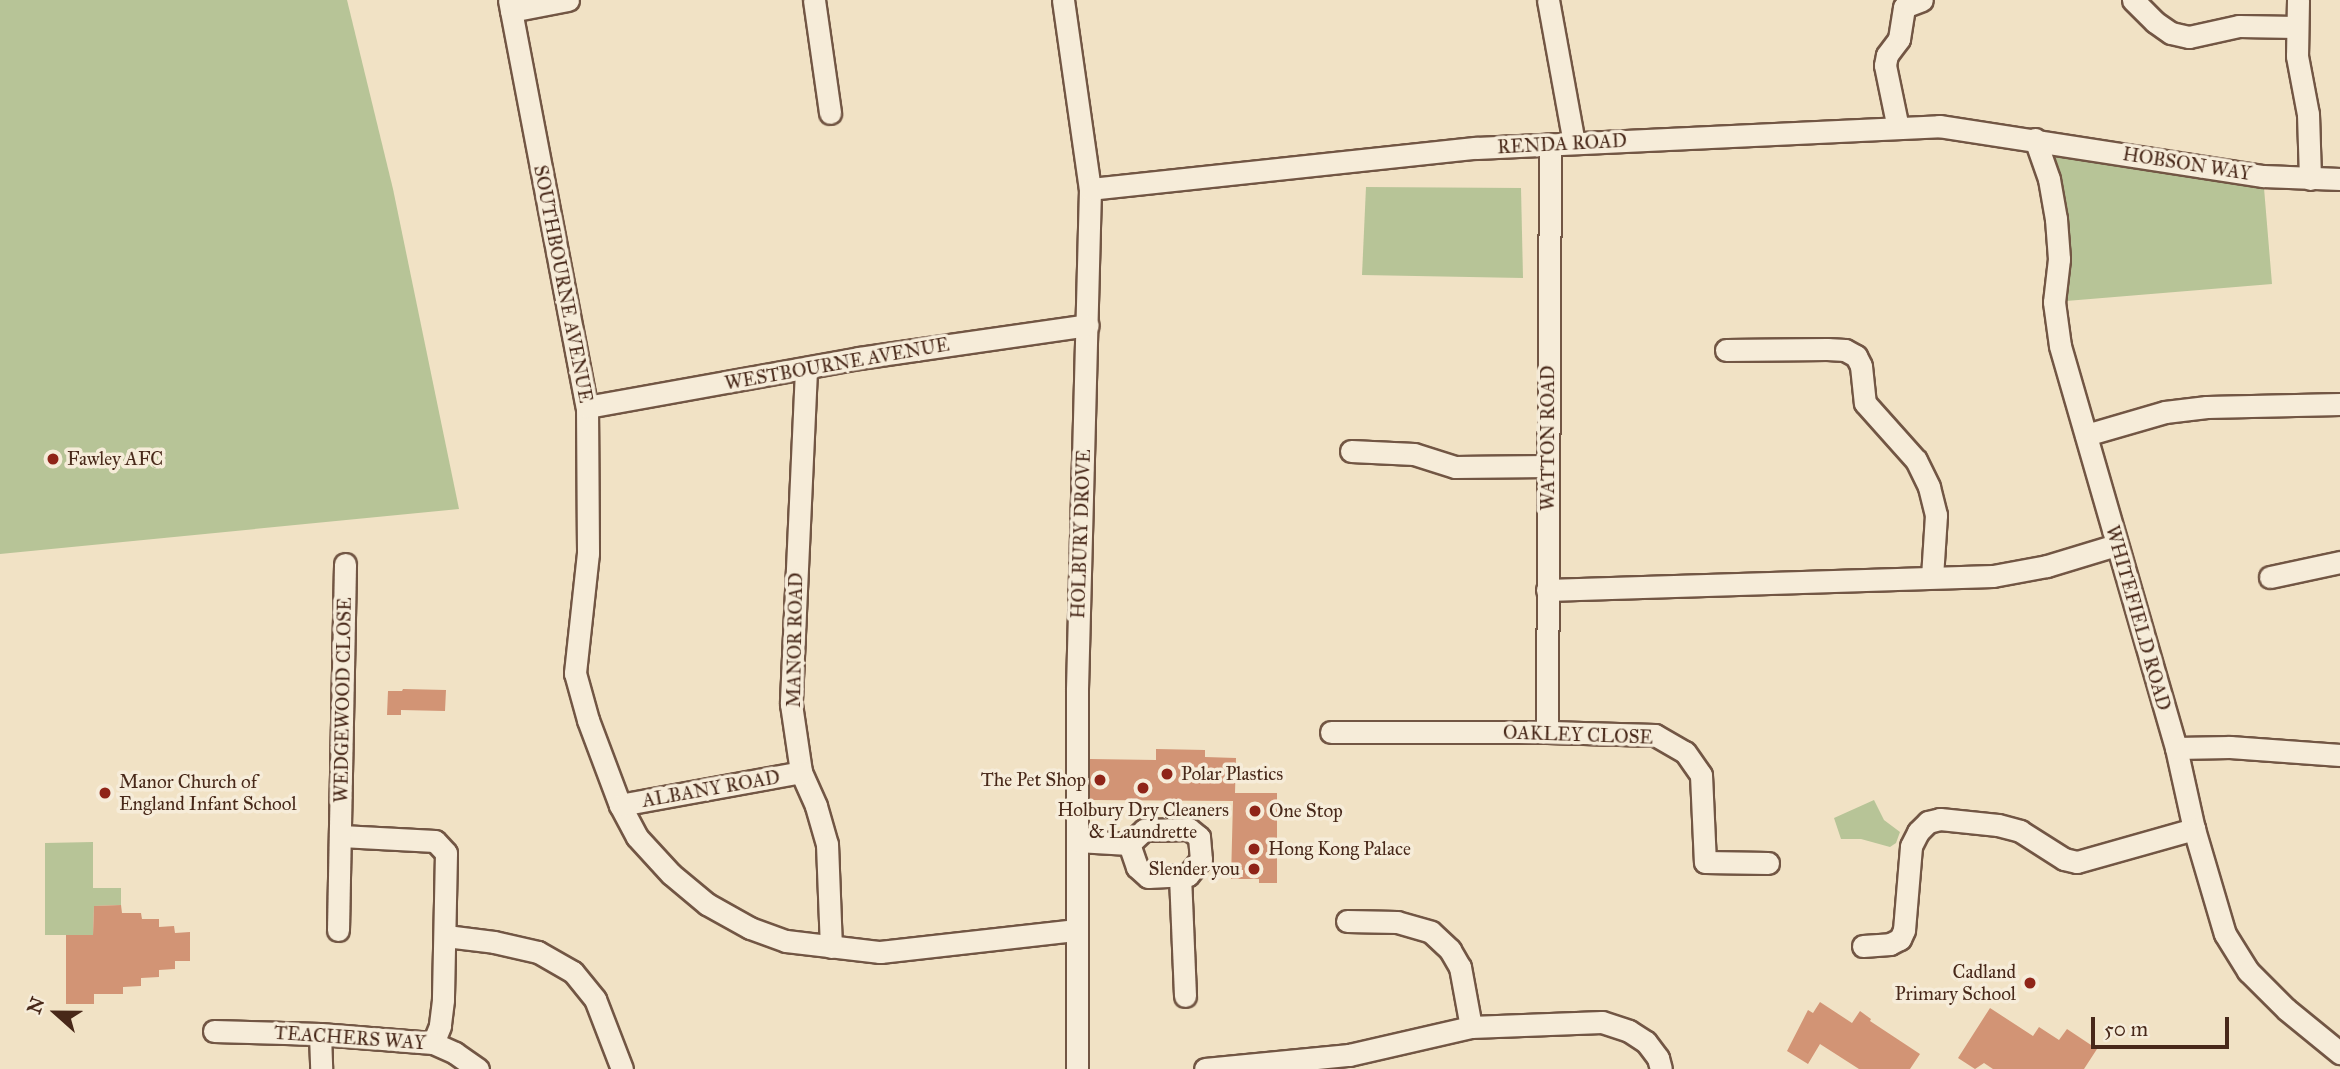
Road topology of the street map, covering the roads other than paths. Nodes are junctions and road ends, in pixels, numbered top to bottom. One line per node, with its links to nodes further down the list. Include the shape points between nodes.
1 (568, 0): 8 (street)
2 (814, 0): 10 (street)
3 (1063, 0): 17 (street, HOLBURY DROVE)
4 (1548, 0): 13 (street)
5 (1923, 0): 11 (street, via 1904,7 1899,39 1885,65)
6 (2133, 0): 9 (street, via 2171,33 2189,37 2239,26)
7 (2298, 0): 9 (street)
8 (510, 5): 22 (street, SOUTHBOURNE AVENUE)
9 (2295, 27): 15 (street, via 2308,114)
10 (830, 113)
11 (1898, 128): 12 (street, RENDA ROAD, via 1939,126); 13 (street, RENDA ROAD)
12 (2035, 139): 15 (street, HOBSON WAY, via 2263,176); 23 (street, WHITEFIELD ROAD, via 2056,219 2059,259 2053,302 2060,346)
13 (1574, 143): 14 (street, RENDA ROAD)
14 (1550, 144): 17 (street, RENDA ROAD); 25 (street, WATTON ROAD)
15 (2309, 179): 16 (street, HOBSON WAY)
16 (2340, 179)
17 (1090, 189): 18 (street, HOLBURY DROVE)
18 (1088, 325): 20 (street, WESTBOURNE AVENUE); 40 (street, HOLBURY DROVE)
19 (1726, 350): 29 (street, via 1827,348 1856,356 1865,403 1916,460 1929,487 1936,515)
20 (806, 370): 22 (street, WESTBOURNE AVENUE); 36 (street, MANOR ROAD, via 791,704)
21 (2340, 404): 23 (street, via 2165,412)
22 (587, 407): 37 (street, SOUTHBOURNE AVENUE, via 588,552 575,673)
23 (2086, 435): 26 (street, WHITEFIELD ROAD)
24 (1351, 450): 25 (street, via 1414,454 1455,467)
25 (1548, 466): 31 (street, WATTON ROAD)
26 (2116, 545): 29 (street, via 2047,566 1993,576); 34 (street, WHITEFIELD ROAD)
27 (2340, 562): 30 (street)
28 (345, 564): 39 (street, WEDGEWOOD CLOSE)
29 (1932, 577): 31 (street)
30 (2270, 577)
31 (1547, 590): 33 (street, WATTON ROAD)
32 (1331, 732): 33 (street, OAKLEY CLOSE)
33 (1546, 732): 42 (street, OAKLEY CLOSE, via 1639,734 1672,742 1696,763 1701,775 1705,862)
34 (2176, 748): 35 (street); 38 (street, WHITEFIELD ROAD)
35 (2340, 755)
36 (802, 772): 37 (street, ALBANY ROAD); 49 (street, MANOR ROAD, via 827,844)
37 (620, 805): 49 (street, SOUTHBOURNE AVENUE, via 637,836 671,874 707,904 786,941)
38 (2194, 829): 48 (street, via 2077,862 2064,859 2020,831 1998,825 1940,819 1928,822 1911,846 1900,939); 55 (street, WHITEFIELD ROAD, via 2225,934 2248,971)
39 (341, 836): 45 (street, WEDGEWOOD CLOSE); 47 (street, via 441,845 446,853)
40 (1077, 841): 41 (street); 46 (street, HOLBURY DROVE)
41 (1129, 844): 43 (street, via 1137,867 1148,877); 43 (street, via 1144,831 1189,830 1199,837 1200,859 1188,875)
42 (1768, 863)
43 (1180, 876): 50 (street)
44 (1347, 921): 51 (street, via 1397,922 1431,932 1460,967)
45 (338, 930)
46 (1077, 930): 49 (street, SOUTHBOURNE AVENUE, via 880,952); 59 (street, HOLBURY DROVE)
47 (446, 936): 54 (street, via 440,1026); 58 (street, via 538,952 573,972 595,999)
48 (1863, 946)
49 (831, 947)
50 (1185, 996)
51 (1471, 1027): 60 (street, via 1349,1055); 61 (street, via 1602,1022 1646,1042)
52 (214, 1031): 53 (street, TEACHERS WAY)
53 (320, 1034): 54 (street, TEACHERS WAY); 56 (street)
54 (433, 1043): 57 (street, TEACHERS WAY)
55 (2340, 1053)
56 (321, 1069)
57 (478, 1069)
58 (622, 1069)
59 (1077, 1069)
60 (1205, 1069)
61 (1661, 1069)

